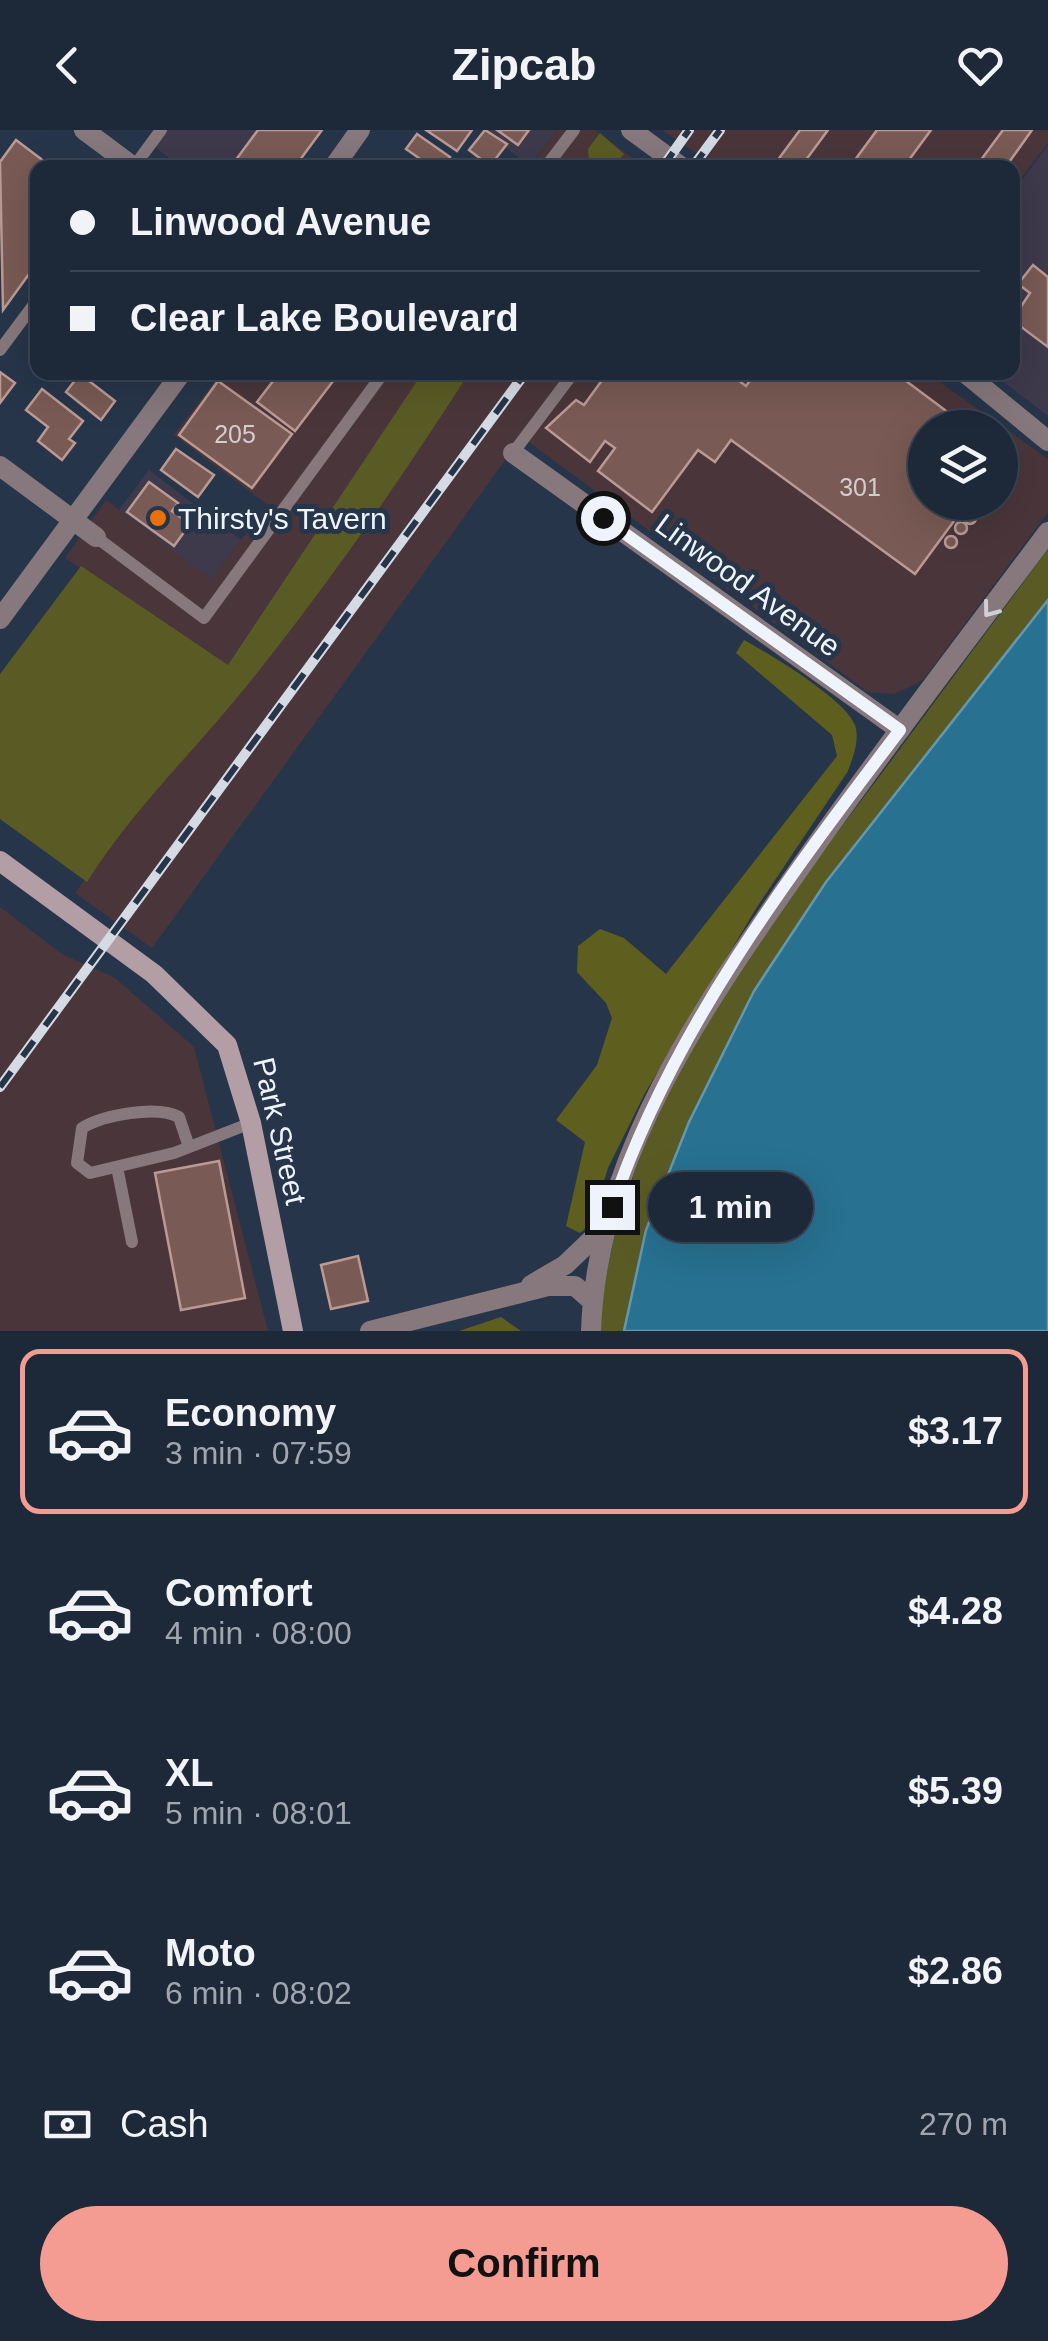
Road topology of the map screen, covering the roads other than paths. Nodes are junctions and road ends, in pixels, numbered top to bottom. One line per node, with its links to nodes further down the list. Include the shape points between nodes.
1 (84, 130): 6 (street)
2 (161, 130): 7 (lane)
3 (360, 130): 8 (street)
4 (574, 130): 9 (lane)
5 (631, 130): 10 (street)
6 (125, 160)
7 (139, 160)
8 (339, 160)
9 (551, 160)
10 (672, 160)
11 (30, 309): 12 (lane)
12 (0, 350)
13 (176, 380): 20 (street)
14 (378, 380): 22 (lane, via 204,618)
15 (568, 380): 18 (lane)
16 (974, 380): 17 (street)
17 (1048, 440)
18 (513, 454): 24 (street, Linwood Avenue)
19 (0, 466): 20 (street)
20 (72, 520): 22 (street); 23 (street)
21 (1048, 532): 24 (street, one-way to 24)
22 (96, 537)
23 (0, 619)
24 (900, 730): 29 (street, via 691,1030 638,1138)
25 (0, 861): 26 (street, Park Street, via 154,974 228,1045)
26 (251, 1124): 27 (lane); 33 (street, Park Street)
27 (189, 1147): 28 (lane); 28 (lane, via 179,1117 167,1111 82,1128 77,1163 90,1174)
28 (117, 1167): 30 (lane)
29 (605, 1227): 31 (street, via 565,1265); 32 (street)
30 (132, 1242)
31 (520, 1291): 32 (street, via 575,1286); 34 (street)
32 (592, 1301): 35 (street)
33 (293, 1331)
34 (370, 1331)
35 (592, 1331)

